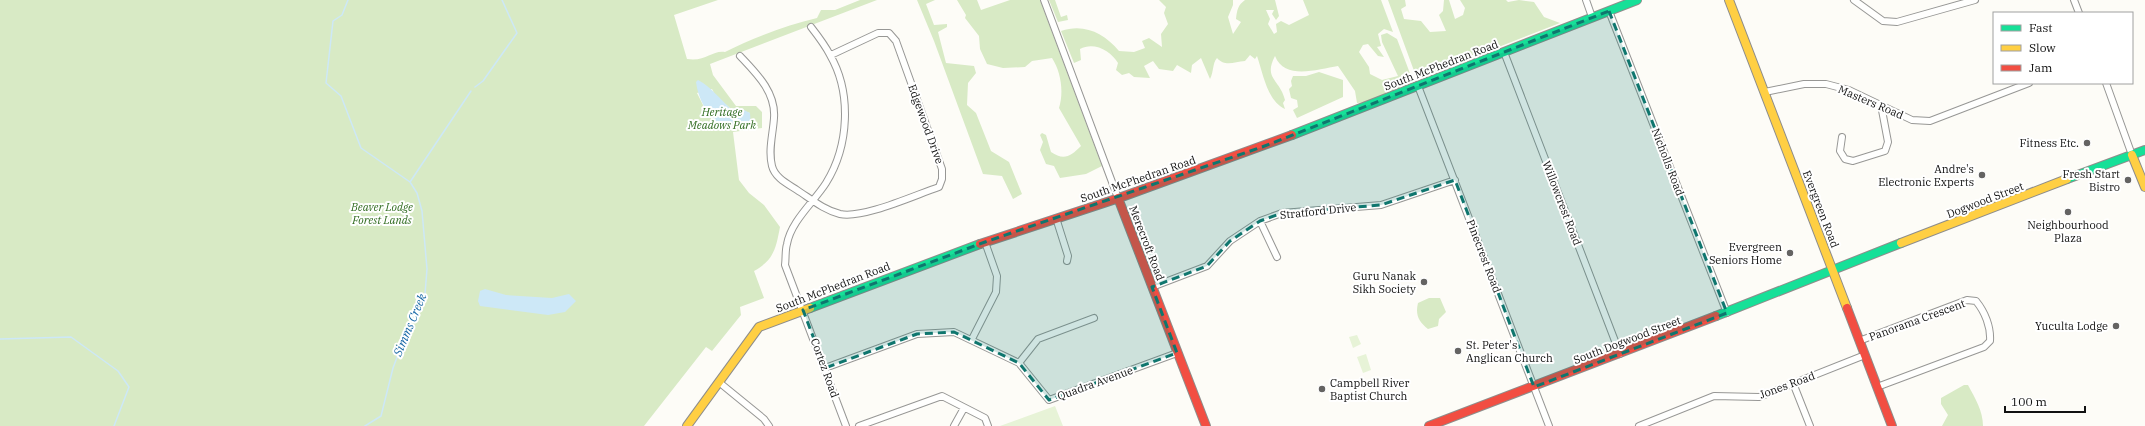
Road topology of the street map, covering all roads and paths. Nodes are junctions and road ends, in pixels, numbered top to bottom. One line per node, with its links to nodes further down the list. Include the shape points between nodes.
1 (1044, 0): 25 (street, Merecroft Road)
2 (1586, 0): 10 (street)
3 (1637, 0): 8 (street, South McPhedran Road)
4 (1729, 0): 18 (street, Evergreen Road)
5 (1854, 0): 6 (street, via 1883,21 1897,22)
6 (1975, 0)
7 (2074, 0): 9 (street)
8 (1608, 11): 10 (street, South McPhedran Road); 35 (street, Nicholls Road)
9 (2079, 12)
10 (1592, 17): 12 (street, South McPhedran Road)
11 (811, 27): 13 (street, Cortez Road)
12 (1504, 52): 17 (street, South McPhedran Road); 40 (street, Willowcrest Road)
13 (831, 55): 26 (street, Cortez Road, via 842,88 844,132 838,157 827,182); 26 (street, Edgewood Drive, via 878,33 889,33 896,41 942,169 942,179 938,187 859,215 828,210)
14 (740, 56): 26 (street, Edgewood Drive, via 764,83 772,100 772,168 779,178)
15 (2025, 84): 19 (street, Masters Road, via 1930,121 1912,120)
16 (2106, 84): 22 (street)
17 (1418, 86): 23 (street, Pinecrest Road); 25 (street, South McPhedran Road, via 1262,147)
18 (1765, 92): 19 (street, Masters Road, via 1804,84 1826,84 1849,90); 32 (street, Evergreen Road)
19 (1881, 105): 20 (street, via 1888,142 1884,151 1853,161 1845,159 1840,151)
20 (1842, 137)
21 (2145, 150): 22 (street, Dogwood Street)
22 (2132, 155): 24 (street); 32 (street, Dogwood Street)
23 (1455, 180): 28 (street, Stratford Drive, via 1381,205 1282,212); 46 (street, Pinecrest Road)
24 (2145, 186)
25 (1118, 198): 27 (street, South McPhedran Road); 33 (street, Merecroft Road)
26 (814, 201): 34 (street, Cortez Road, via 794,226 787,244 785,265)
27 (1056, 218): 29 (street, South McPhedran Road); 31 (street, via 1068,256)
28 (1260, 221): 30 (street); 33 (street, Stratford Drive, via 1230,241 1207,266)
29 (985, 242): 34 (street, South McPhedran Road); 37 (street, via 997,276 996,292)
30 (1277, 257)
31 (1067, 261)
32 (1832, 270): 35 (street, South Dogwood Street); 38 (street, Evergreen Road)
33 (1152, 287): 39 (street, Merecroft Road)
34 (803, 310): 43 (street, Cortez Road); 44 (street, South McPhedran Road, via 759,327)
35 (1727, 313): 40 (street, South Dogwood Street)
36 (1094, 318): 42 (street, via 1038,339)
37 (972, 339): 42 (street, Quadra Avenue); 43 (street, Quadra Avenue, via 954,332 917,334)
38 (1859, 341): 41 (street, Evergreen Road); 47 (street, Panorama Crescent, via 1967,300 1976,301 1991,332 1990,341 1984,347)
39 (1177, 353): 42 (street, Quadra Avenue, via 1049,400); 55 (street, Merecroft Road)
40 (1620, 354): 46 (street, South Dogwood Street)
41 (1865, 355): 45 (street, Jones Road); 47 (street, Evergreen Road)
42 (1018, 363)
43 (825, 368): 51 (street, Cortez Road)
44 (720, 383): 49 (street, South McPhedran Road); 50 (street)
45 (1794, 383): 58 (street, Jones Road, via 1759,397 1714,396); 59 (street)
46 (1534, 387): 56 (street, South Dogwood Street); 57 (street, Pinecrest Road)
47 (1877, 388): 60 (street, Evergreen Road)
48 (964, 408): 52 (street, via 942,396); 53 (street); 54 (street, via 985,418)
49 (687, 426)
50 (769, 426)
51 (846, 426)
52 (859, 426)
53 (954, 426)
54 (988, 426)
55 (1206, 426)
56 (1429, 426)
57 (1549, 426)
58 (1639, 426)
59 (1810, 426)
60 (1892, 426)

